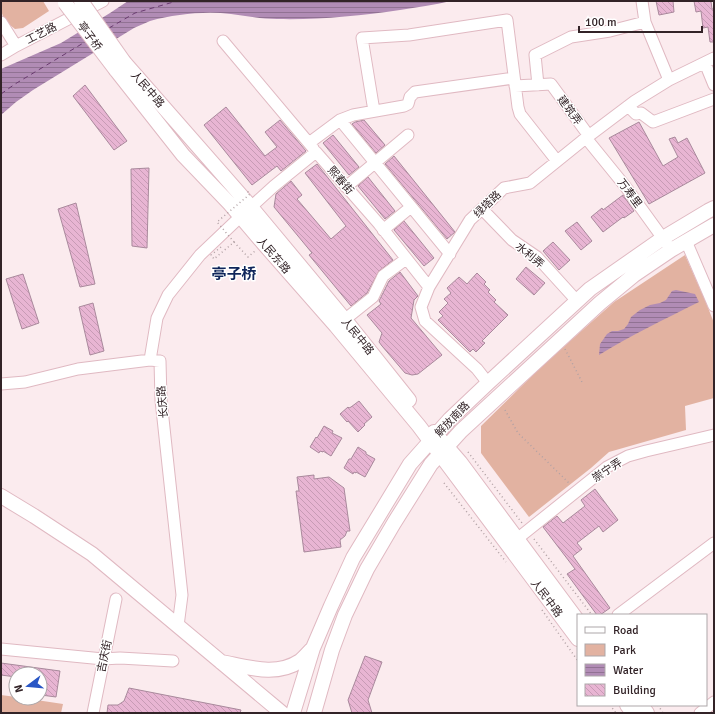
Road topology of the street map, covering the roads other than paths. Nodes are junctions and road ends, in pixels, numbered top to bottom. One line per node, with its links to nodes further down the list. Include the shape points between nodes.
1 (81, 1): 11 (main road, bridge)
2 (103, 1): 8 (street, 工艺路)
3 (642, 1): 6 (street)
4 (64, 2): 11 (main road, 亭子桥, bridge)
5 (1, 22): 8 (street)
6 (645, 22): 12 (street); 14 (street, via 571,37 535,55)
7 (223, 42): 22 (street, 熙春街)
8 (16, 46): 9 (street, 工艺路)
9 (1, 55)
10 (710, 60): 12 (street, 绿塔路); 15 (street)
11 (120, 66): 27 (main road, 人民中路); 31 (main road, 人民东路, via 183,155)
12 (669, 80): 17 (street, 绿塔路)
13 (515, 82): 14 (street); 18 (street, via 415,92 404,106); 18 (street, via 507,20 409,35 362,38); 24 (street, via 520,114)
14 (538, 85): 21 (street, 建筑弄, via 551,84)
15 (714, 85)
16 (714, 99): 17 (street, via 653,122 641,113 636,114)
17 (628, 106): 21 (street, 绿塔路)
18 (374, 111): 19 (street)
19 (340, 120): 22 (street); 25 (street)
20 (408, 135): 25 (street)
21 (588, 137): 24 (street, 绿塔路); 34 (street, 万寿里)
22 (309, 143): 23 (street, 熙春街)
23 (316, 152): 26 (street, 熙春街); 27 (street)
24 (557, 161): 30 (street, 绿塔路, via 530,183 504,188)
25 (375, 163): 26 (street); 28 (street)
26 (346, 186): 33 (street, 熙春街)
27 (251, 207): 31 (street); 42 (main road, 人民中路)
28 (411, 207): 33 (street); 37 (street)
29 (714, 208): 34 (main road, 解放南路)
30 (482, 209): 37 (street, 绿塔路, via 470,220); 40 (street, 水利弄, via 512,240 536,257)
31 (240, 217): 42 (main road, 人民东路); 43 (street, via 200,255 168,295 157,318)
32 (714, 225): 35 (main road, 解放南路)
33 (383, 230): 38 (street, 熙春街)
34 (662, 238): 36 (street, 万寿里); 40 (main road, 解放南路)
35 (686, 241): 36 (main road, 解放南路); 41 (street)
36 (670, 250): 48 (main road, 解放南路, via 600,303 461,431)
37 (450, 254): 39 (street, 绿塔路)
38 (406, 259): 39 (street, 熙春街); 42 (street, via 383,276 373,297)
39 (429, 287): 44 (street, 绿塔路, via 421,307 425,321)
40 (577, 301): 44 (main road, 解放南路)
41 (714, 306)
42 (341, 323): 47 (main road, 人民东路, via 414,420)
43 (150, 360): 45 (street); 55 (street, 长庆路, via 160,361 161,400 182,595)
44 (488, 383): 47 (main road, 解放南路)
45 (1, 384)
46 (714, 435): 50 (street, 崇宁弄, via 628,456 607,467)
47 (433, 439): 48 (main road, 人民中路); 57 (main road, 解放南路, via 410,464 353,558)
48 (443, 451): 50 (main road, 人民中路, via 460,462); 56 (main road, 人民中路); 66 (main road, 解放南路, via 431,464 366,569 332,650)
49 (1, 496): 55 (main road, via 92,554)
50 (517, 540): 54 (main road, 人民中路)
51 (714, 543): 53 (street)
52 (116, 599): 59 (street, 吉庆街)
53 (619, 614)
54 (577, 620)
55 (178, 626): 61 (main road)
56 (577, 638)
57 (313, 648): 61 (main road, via 301,660 284,669 262,670); 65 (main road, 解放南路)
58 (1, 649): 59 (street)
59 (103, 659): 60 (street); 63 (street, 吉庆街)
60 (172, 661)
61 (220, 661): 64 (main road)
62 (714, 702): 67 (street)
63 (93, 713)
64 (282, 713)
65 (293, 713)
66 (314, 713)
67 (700, 713)

